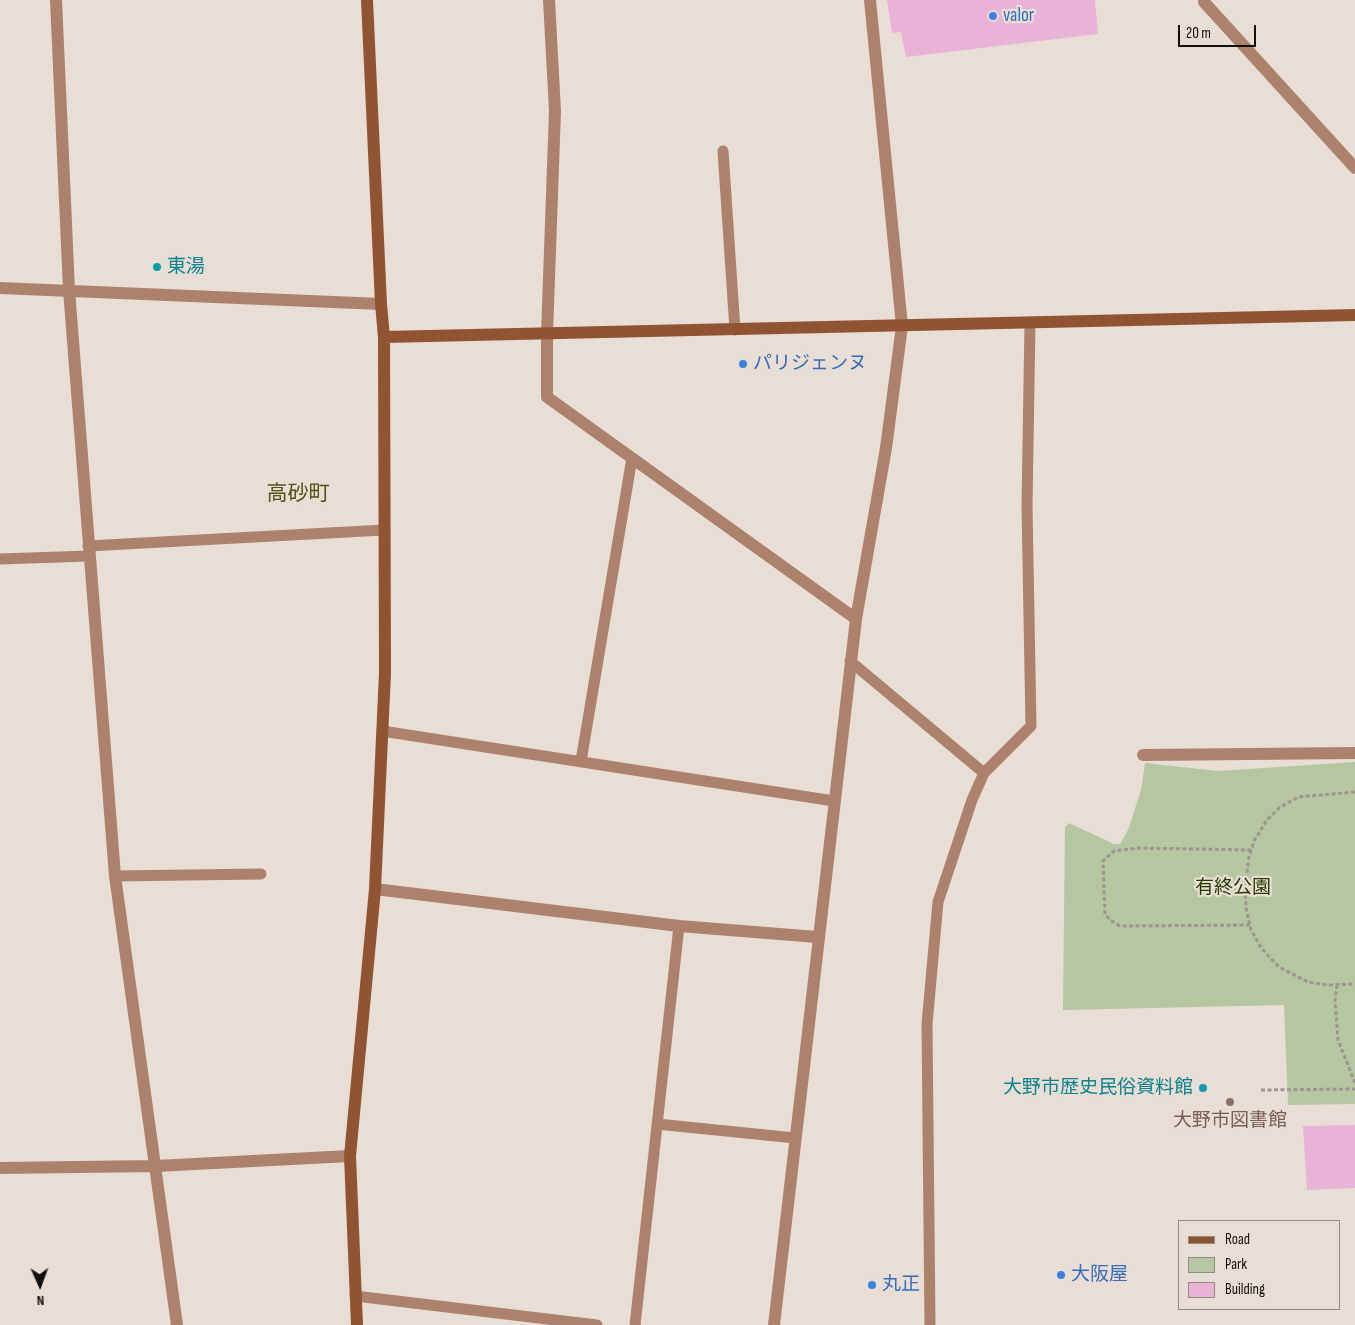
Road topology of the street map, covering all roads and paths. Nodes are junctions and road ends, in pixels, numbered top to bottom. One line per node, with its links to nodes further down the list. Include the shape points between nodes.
1 (56, 0): 9 (street)
2 (367, 0): 10 (street)
3 (549, 0): 15 (street, via 555,111)
4 (870, 0): 13 (street)
5 (1204, 2): 7 (street)
6 (723, 151): 14 (lane)
7 (1355, 168)
8 (0, 288): 9 (street)
9 (69, 290): 10 (street); 19 (street)
10 (381, 304): 16 (street)
11 (1355, 316): 12 (street)
12 (1030, 323): 13 (street); 27 (lane, via 1027,506 1031,726)
13 (902, 326): 14 (street); 21 (street, via 886,448)
14 (734, 330): 15 (street)
15 (546, 334): 16 (street); 17 (street, via 547,397)
16 (384, 337): 18 (street)
17 (632, 458): 21 (street); 26 (lane)
18 (384, 530): 19 (lane); 23 (street)
19 (89, 551): 20 (lane); 32 (street)
20 (0, 559)
21 (856, 619): 22 (street)
22 (850, 662): 27 (lane); 29 (street)
23 (382, 731): 26 (lane); 33 (street)
24 (1355, 753): 25 (street)
25 (1143, 755)
26 (581, 762): 29 (lane)
27 (984, 773): 53 (lane, via 938,902 927,1024)
28 (1355, 792): 30 (path, via 1318,793 1290,801 1267,820)
29 (834, 801): 36 (street)
30 (1251, 850): 34 (path, via 1245,888); 34 (path, via 1139,848 1114,851 1103,861 1105,914 1120,926)
31 (261, 874): 32 (lane)
32 (115, 876): 45 (street)
33 (375, 889): 35 (street); 44 (street)
34 (1250, 925): 38 (path, via 1262,949 1289,974 1308,982)
35 (679, 926): 36 (street); 42 (lane)
36 (818, 937): 43 (street)
37 (1355, 984): 38 (path)
38 (1337, 986): 39 (path, via 1338,1040)
39 (1355, 1083)
40 (1261, 1090): 41 (path)
41 (1355, 1090)
42 (657, 1124): 43 (lane); 51 (lane)
43 (795, 1138): 52 (street)
44 (350, 1156): 45 (street); 47 (street)
45 (156, 1166): 46 (street); 48 (street)
46 (0, 1168)
47 (355, 1296): 49 (street); 50 (lane)
48 (177, 1325)
49 (357, 1325)
50 (597, 1325)
51 (635, 1325)
52 (774, 1325)
53 (930, 1325)

